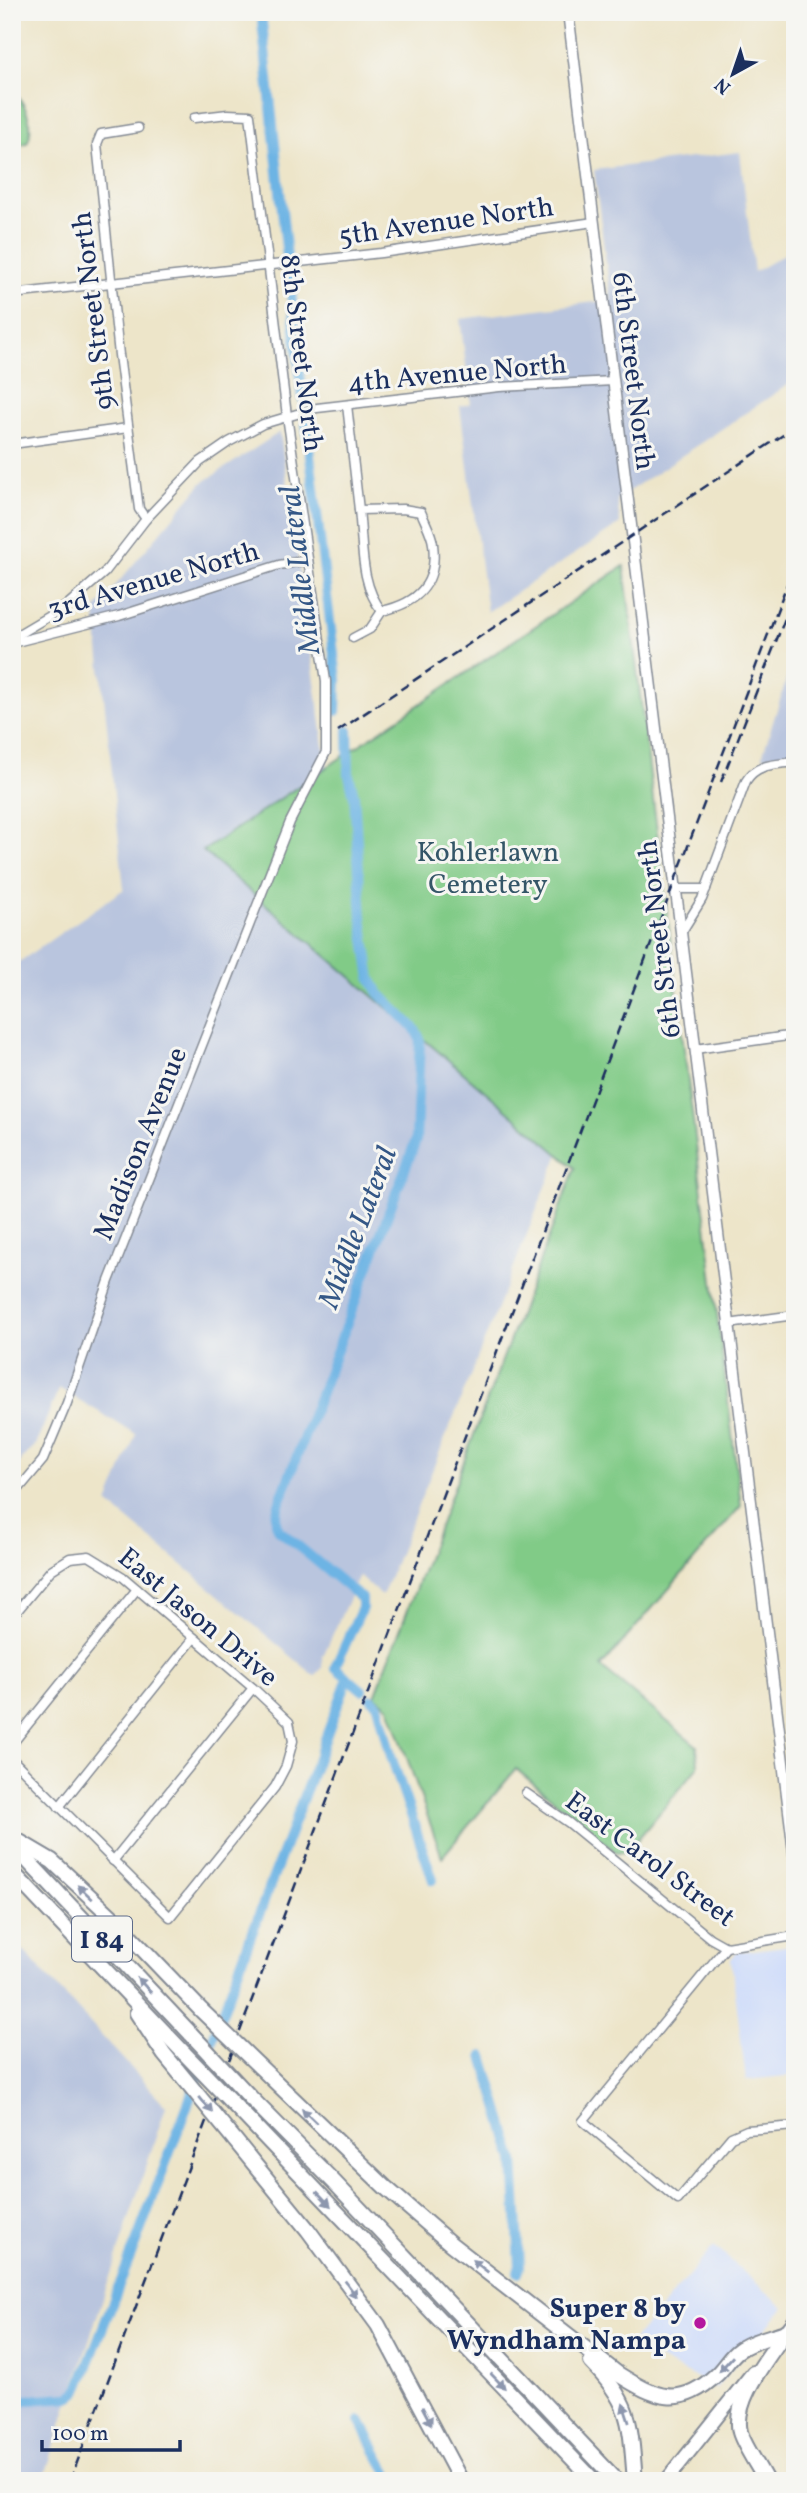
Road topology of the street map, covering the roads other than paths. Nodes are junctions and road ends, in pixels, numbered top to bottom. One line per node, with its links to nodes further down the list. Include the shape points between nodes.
1 (568, 12): 4 (street, 6th Street North)
2 (194, 118): 5 (street, 8th Street North, via 250,114)
3 (138, 128): 6 (street, 9th Street North, via 101,134 97,144)
4 (594, 222): 5 (street, 5th Avenue North); 8 (street, 6th Street North)
5 (269, 265): 6 (street, 5th Avenue North); 10 (street, 8th Street North)
6 (111, 282): 7 (street, 5th Avenue North); 11 (street, 9th Street North)
7 (12, 294)
8 (613, 381): 9 (street, 4th Avenue North, via 499,387); 22 (street, 6th Street North)
9 (347, 405): 10 (street, 4th Avenue North); 13 (street)
10 (288, 416): 14 (street, 4th Avenue North, via 263,424 212,453); 15 (street, 8th Street North)
11 (128, 428): 12 (street); 14 (street, 9th Street North, via 139,509)
12 (12, 444)
13 (359, 510): 16 (street, via 366,575 374,602); 16 (street, via 421,512 433,543 431,578 417,598)
14 (146, 519): 17 (street, 4th Avenue North, via 86,590)
15 (308, 560): 19 (street, 3rd Avenue North); 21 (street, 8th Street North, via 326,681 327,738 323,758)
16 (382, 611): 18 (street, via 370,629)
17 (12, 638)
18 (353, 638)
19 (12, 643)
20 (795, 762): 23 (street, via 751,772)
21 (300, 800): 29 (street, Madison Avenue, via 109,1281 67,1403 43,1460)
22 (675, 889): 23 (street); 24 (street, 6th Street North)
23 (706, 889): 24 (street)
24 (681, 933): 26 (street, 6th Street North)
25 (795, 1035): 26 (street)
26 (695, 1049): 28 (street, 6th Street North)
27 (795, 1315): 28 (street)
28 (729, 1324): 40 (street, 6th Street North)
29 (12, 1497)
30 (137, 1589): 31 (street, East Jason Drive, via 89,1556 70,1558 51,1570); 32 (street, East Jason Drive); 34 (street)
31 (12, 1617)
32 (194, 1638): 33 (street, East Jason Drive); 37 (street)
33 (253, 1688): 41 (street); 41 (street, East Jason Drive, via 289,1722 293,1741 289,1755 275,1787 170,1917)
34 (12, 1744)
35 (12, 1759): 37 (street)
36 (526, 1793): 44 (street, East Carol Street)
37 (59, 1807): 41 (street)
38 (12, 1838): 47 (highway, one-way to 38, bridge, via 385,2187 202,2011 110,1915 52,1861)
39 (12, 1844): 51 (highway, I 84, one-way to 39, bridge)
40 (795, 1860)
41 (113, 1861)
42 (12, 1872): 45 (highway, I 84)
43 (795, 1936): 44 (street, East Carol Street)
44 (726, 1947): 46 (street, via 583,2121 678,2200 731,2137 747,2130)
45 (120, 1985): 49 (highway, one-way to 49, bridge, via 164,2054 308,2230 378,2325); 50 (highway, I 84, one-way to 50, bridge)
46 (795, 2126)
47 (556, 2325): 48 (highway, one-way to 47, via 739,2350 717,2374 685,2396 663,2397 618,2374); 52 (highway, one-way to 47, via 632,2431 621,2397)
48 (790, 2326): 53 (main road); 54 (highway, via 740,2410 740,2432)
49 (462, 2478)
50 (593, 2479)
51 (617, 2481)
52 (635, 2481)
53 (666, 2481)
54 (766, 2481)

